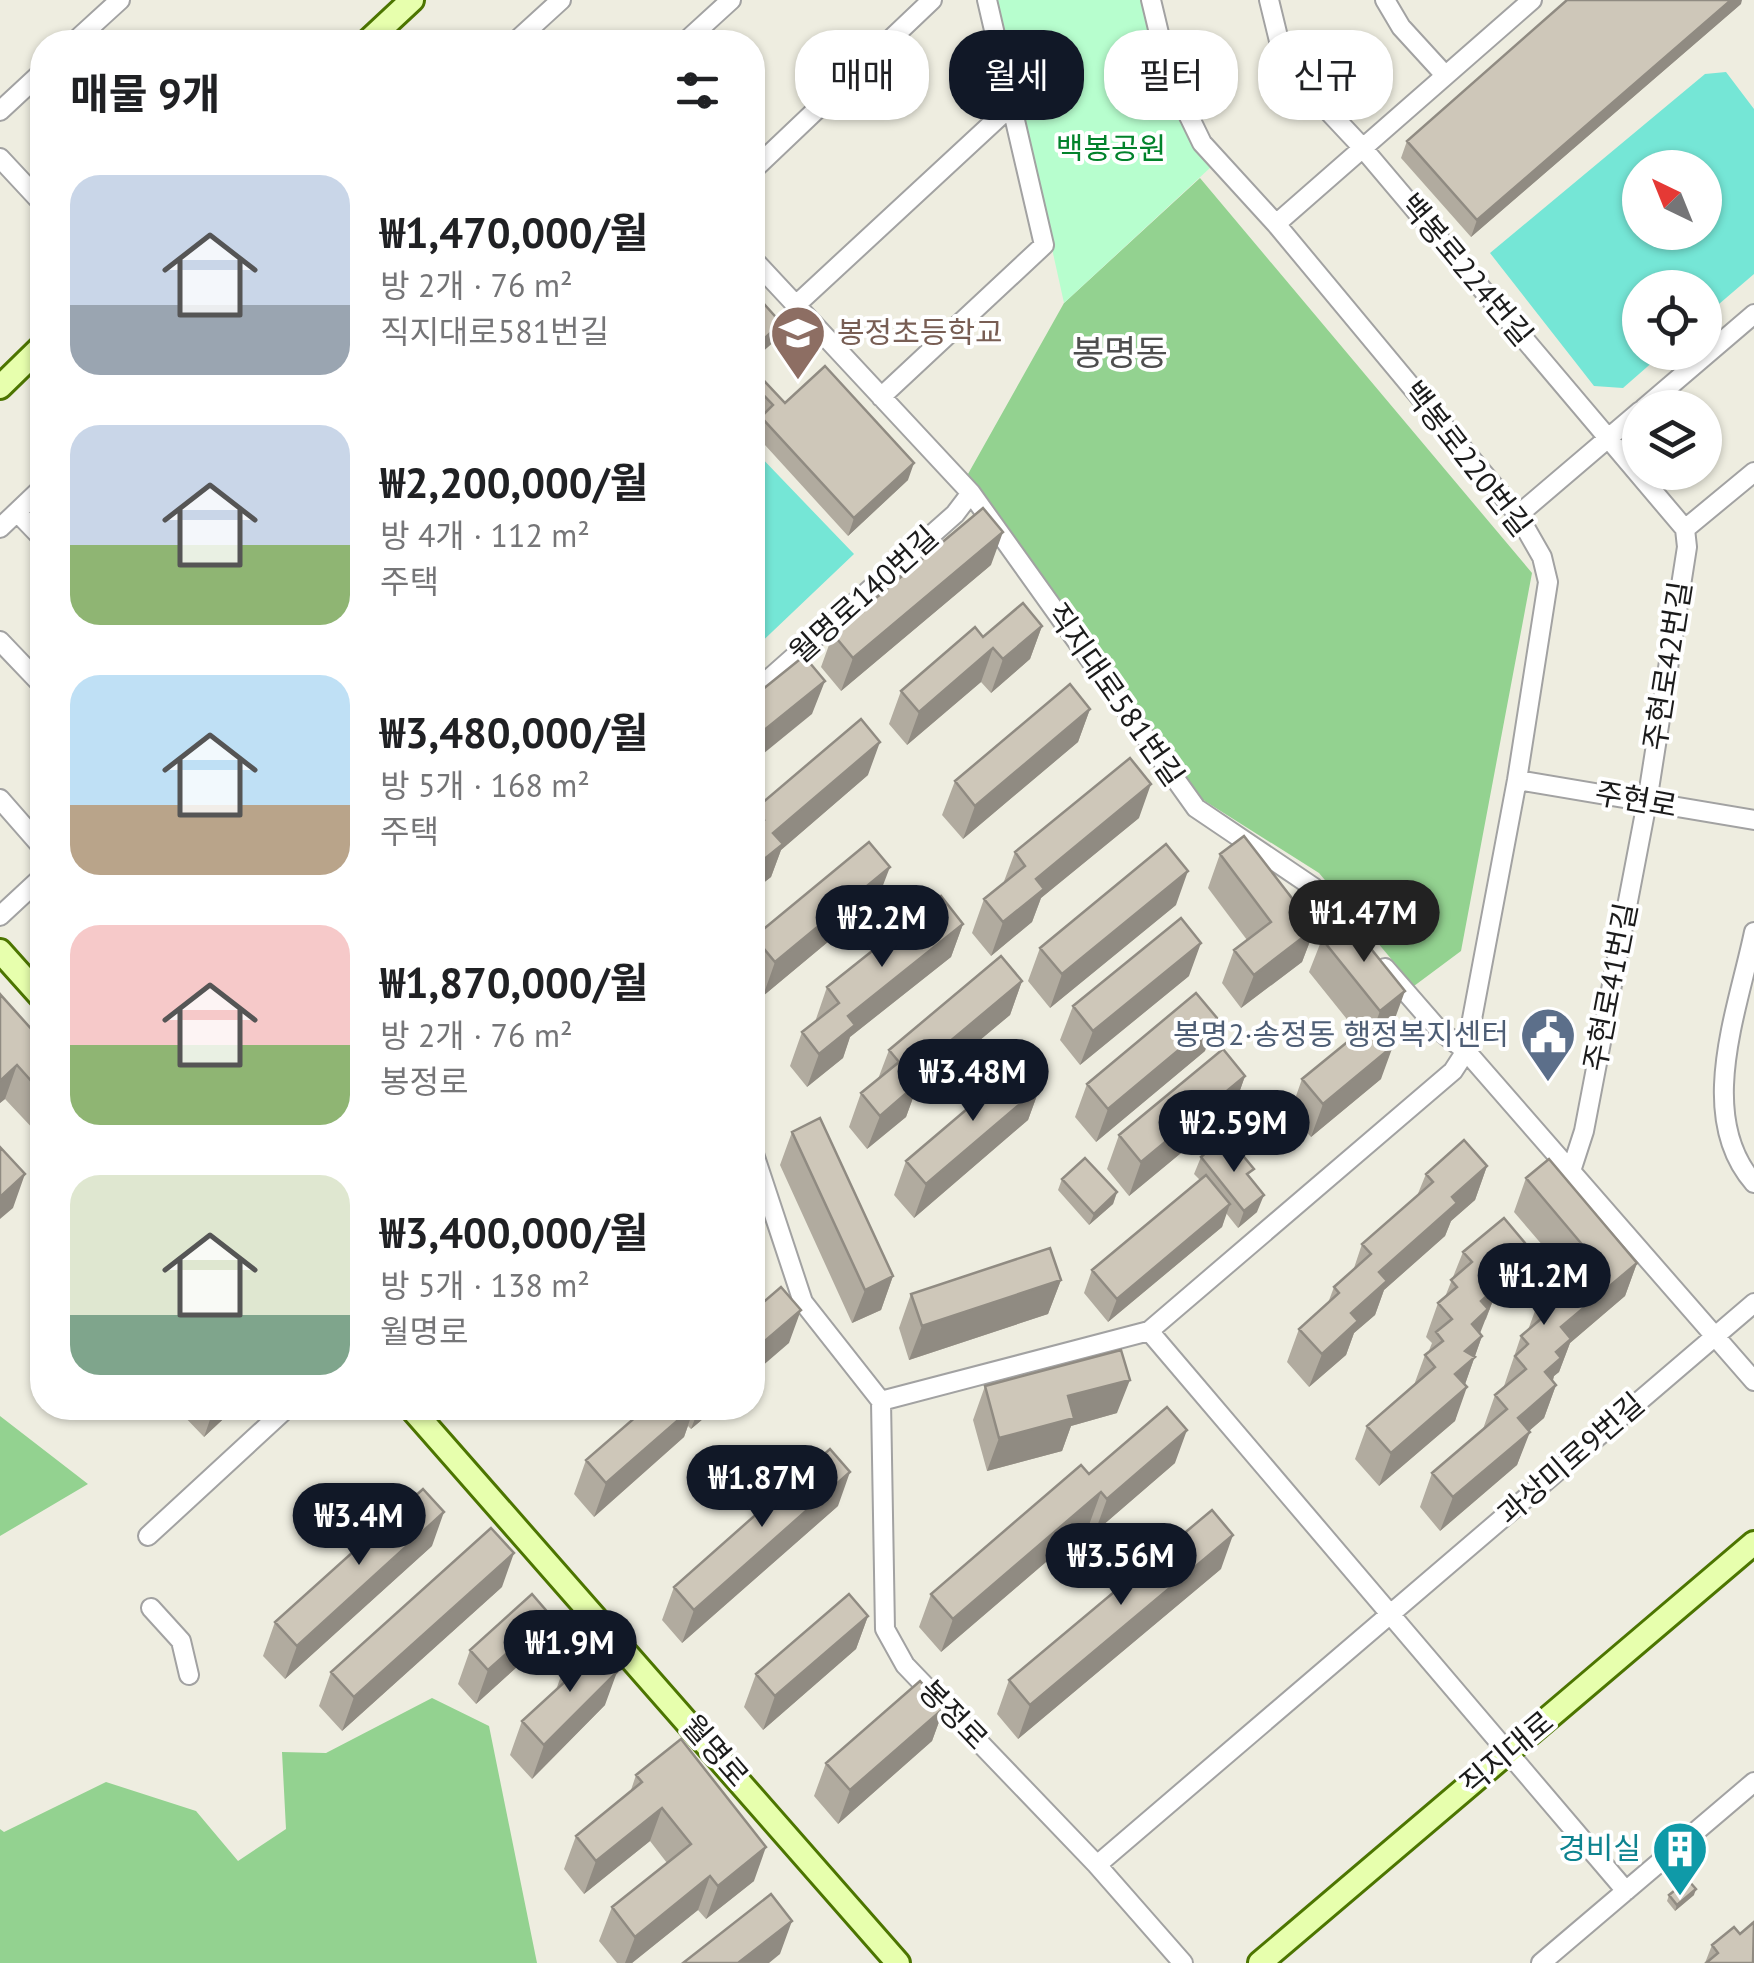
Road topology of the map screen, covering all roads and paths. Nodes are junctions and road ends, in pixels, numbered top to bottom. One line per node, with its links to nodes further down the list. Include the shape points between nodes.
1 (120, 0): 11 (street)
2 (560, 0): 13 (street)
3 (730, 0): 14 (street)
4 (932, 0): 23 (street)
5 (988, 0): 15 (street)
6 (1151, 0): 25 (street, 백봉로220번길, via 1169,75 1202,143)
7 (1269, 0): 21 (street, 백봉로224번길, via 1280,45 1300,81)
8 (1385, 0): 16 (street)
9 (1532, 0): 16 (street)
10 (407, 2): 12 (street)
11 (87, 30)
12 (379, 30)
13 (541, 30)
14 (698, 30)
15 (995, 30)
16 (1444, 74): 21 (street)
17 (30, 83): 18 (street)
18 (0, 111)
19 (996, 120): 27 (street)
20 (1015, 120): 32 (street, via 1044,245)
21 (1360, 146): 25 (street); 34 (street, 백봉로224번길)
22 (0, 158): 24 (street)
23 (765, 159)
24 (30, 190)
25 (1276, 224): 39 (street, 백봉로220번길)
26 (765, 272): 27 (street, 직지대로581번길)
27 (796, 305): 32 (street, 직지대로581번길)
28 (1754, 314): 31 (street)
29 (30, 357): 30 (street)
30 (0, 386)
31 (1664, 390)
32 (881, 396): 36 (street, 직지대로581번길)
33 (1622, 426): 34 (street)
34 (1608, 438): 39 (street); 42 (street, 백봉로224번길)
35 (1754, 472): 42 (street)
36 (971, 493): 45 (street, 월명로140번길); 56 (street, 직지대로581번길, via 1196,808 1313,886 1439,1030)
37 (30, 500): 38 (street)
38 (18, 512): 40 (street); 41 (street)
39 (1518, 515): 46 (street, 백봉로220번길, via 1542,556 1548,582)
40 (30, 525)
41 (0, 528)
42 (1686, 529): 48 (street, 주현로42번길)
43 (0, 641): 44 (street)
44 (30, 672)
45 (765, 682)
46 (1517, 780): 48 (street, 주현로); 56 (street, 백봉로220번길)
47 (0, 799): 50 (street)
48 (1647, 802): 49 (street, 주현로); 57 (street, 주현로41번길)
49 (1754, 820)
50 (30, 833)
51 (30, 888): 52 (street)
52 (0, 916)
53 (1754, 932): 58 (street, via 1724,1111 1734,1158)
54 (0, 951): 55 (street)
55 (30, 985)
56 (1466, 1051): 57 (street, 직지대로581번길); 61 (street, via 1453,1071)
57 (1571, 1172): 62 (street, 직지대로581번길)
58 (1754, 1182)
59 (765, 1187): 64 (street, via 803,1302)
60 (1754, 1303): 62 (street, 과상미로9번길)
61 (1149, 1331): 64 (street); 70 (street)
62 (1715, 1336): 63 (street, 직지대로581번길); 70 (street, 과상미로9번길)
63 (1754, 1382)
64 (881, 1401): 74 (street, 봉정로, via 885,1629 906,1666)
65 (274, 1420): 67 (street)
66 (422, 1420): 76 (street, 월명로)
67 (148, 1536)
68 (1754, 1543): 72 (street, 직지대로)
69 (151, 1608): 71 (street, via 180,1641)
70 (1389, 1615): 72 (street); 74 (street, 과상미로9번길)
71 (189, 1675)
72 (1510, 1751): 75 (street); 78 (street, 직지대로)
73 (1754, 1782): 75 (street)
74 (1097, 1866): 77 (street, 봉정로)
75 (1626, 1891): 79 (street)
76 (898, 1963)
77 (1182, 1963)
78 (1260, 1963)
79 (1541, 1963)

